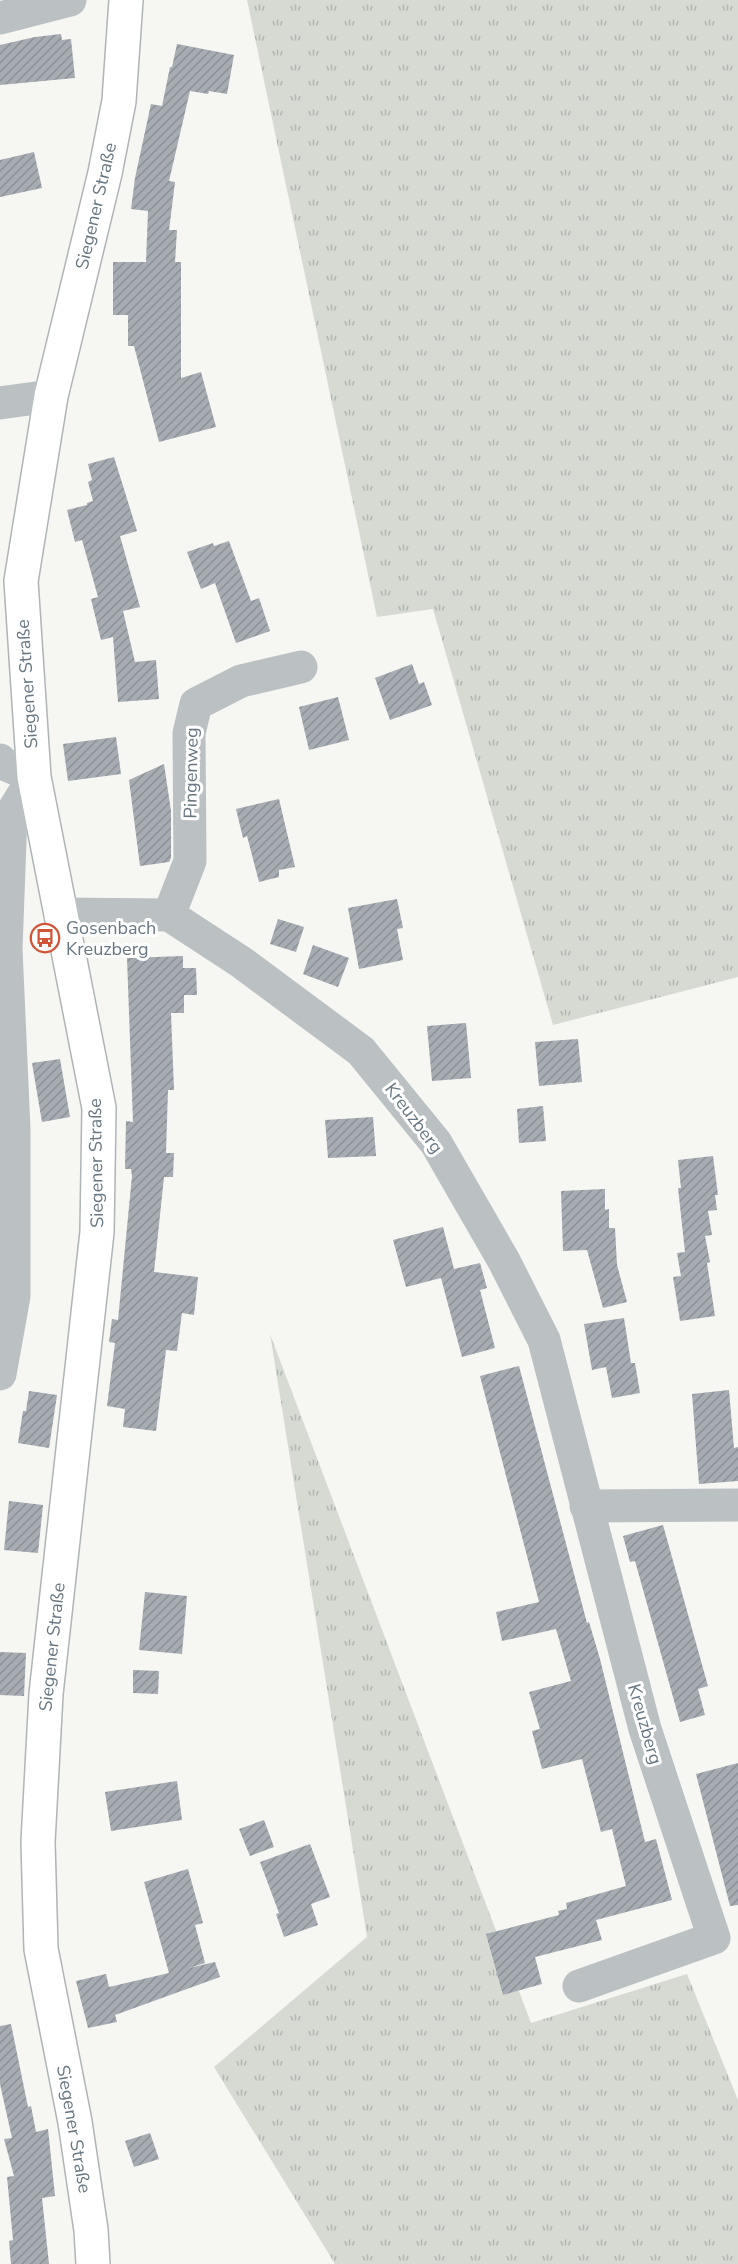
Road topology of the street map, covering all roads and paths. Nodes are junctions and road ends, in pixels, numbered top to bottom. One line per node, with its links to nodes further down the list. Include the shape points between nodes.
1 (70, 0): 3 (street)
2 (126, 0): 4 (main road, Siegener Straße, via 119,101)
3 (0, 18)
4 (51, 396): 5 (street); 8 (main road, Siegener Straße, via 21,581)
5 (0, 403)
6 (301, 667): 10 (street, Pingenweg, via 241,681 196,704 189,733 190,861)
7 (0, 760): 8 (street)
8 (34, 777): 9 (main road, Siegener Straße); 11 (street, via 11,814 6,949 14,1128 14,1296)
9 (60, 914): 10 (street); 15 (main road, Siegener Straße, via 99,1108 97,1232 46,1694 38,1842 41,1949 75,2122)
10 (169, 915): 13 (street, Kreuzberg, via 241,962 361,1051 436,1143 544,1340)
11 (0, 1374)
12 (738, 1505): 13 (street)
13 (586, 1506): 14 (street, Kreuzberg, via 645,1729 714,1938)
14 (579, 1986)
15 (93, 2264)

